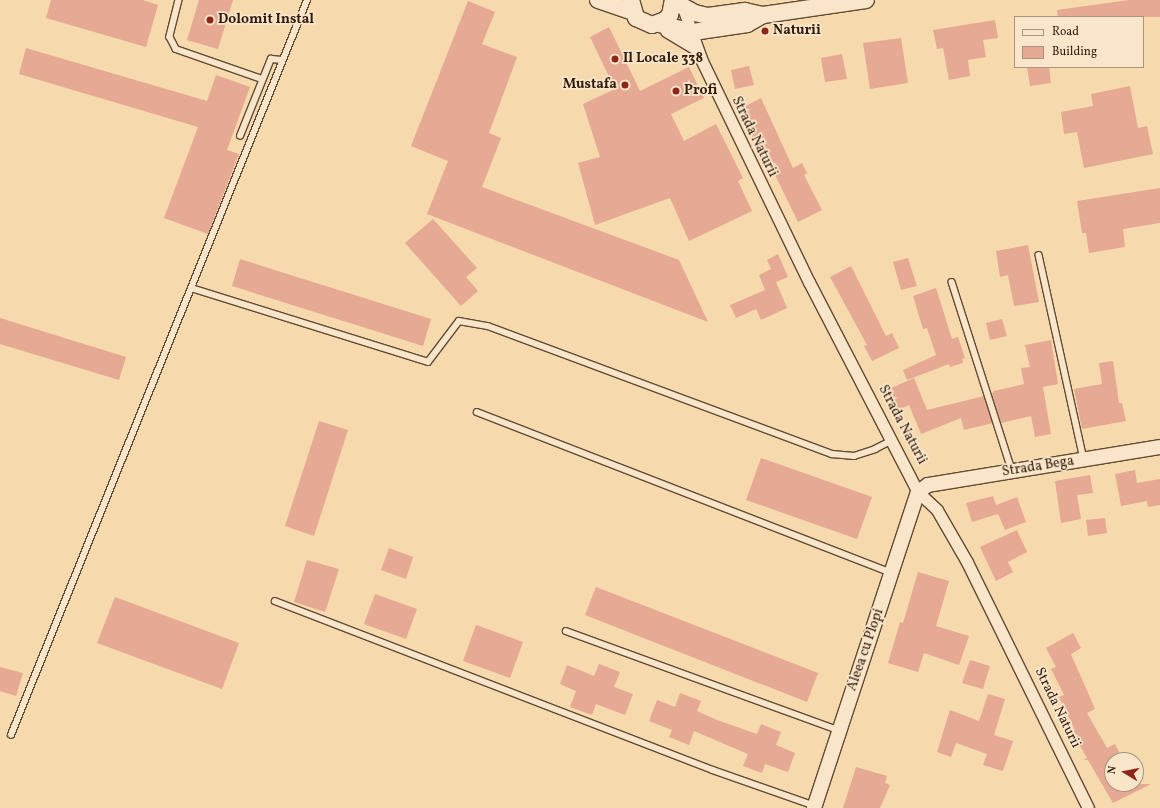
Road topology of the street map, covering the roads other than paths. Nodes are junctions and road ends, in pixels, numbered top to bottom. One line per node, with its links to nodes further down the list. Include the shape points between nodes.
1 (179, 0): 12 (lane, via 170,37 172,46)
2 (307, 0): 11 (lane)
3 (598, 0): 6 (main road)
4 (866, 0): 7 (main road)
5 (676, 3): 7 (main road, via 708,16 745,12); 8 (main road, via 670,15); 9 (street, Strada Naturii)
6 (632, 6): 8 (main road, via 641,22)
7 (764, 14): 9 (main road, via 747,24)
8 (656, 24): 9 (main road); 10 (street)
9 (693, 32): 10 (street, Strada Naturii)
10 (696, 49): 18 (street, Strada Naturii, via 809,282)
11 (282, 60): 12 (lane, via 271,59); 16 (lane)
12 (262, 79): 13 (lane)
13 (240, 136)
14 (1038, 255): 20 (lane)
15 (952, 282): 21 (lane)
16 (191, 288): 18 (lane, via 428,362 458,321 488,326 832,454 854,456); 27 (lane)
17 (477, 412): 23 (lane)
18 (893, 440): 22 (street, Strada Naturii)
19 (1160, 447): 20 (street, Strada Bega)
20 (1084, 459): 21 (street, Strada Bega)
21 (1012, 471): 22 (street, Strada Bega, via 928,485)
22 (918, 492): 23 (street, Aleea cu Plopi); 29 (street, Strada Naturii, via 937,510 967,562)
23 (892, 573): 26 (street, Aleea cu Plopi)
24 (275, 600): 28 (lane)
25 (566, 630): 26 (lane)
26 (839, 730): 28 (street, Aleea cu Plopi)
27 (11, 735)
28 (814, 807)
29 (1088, 808)

